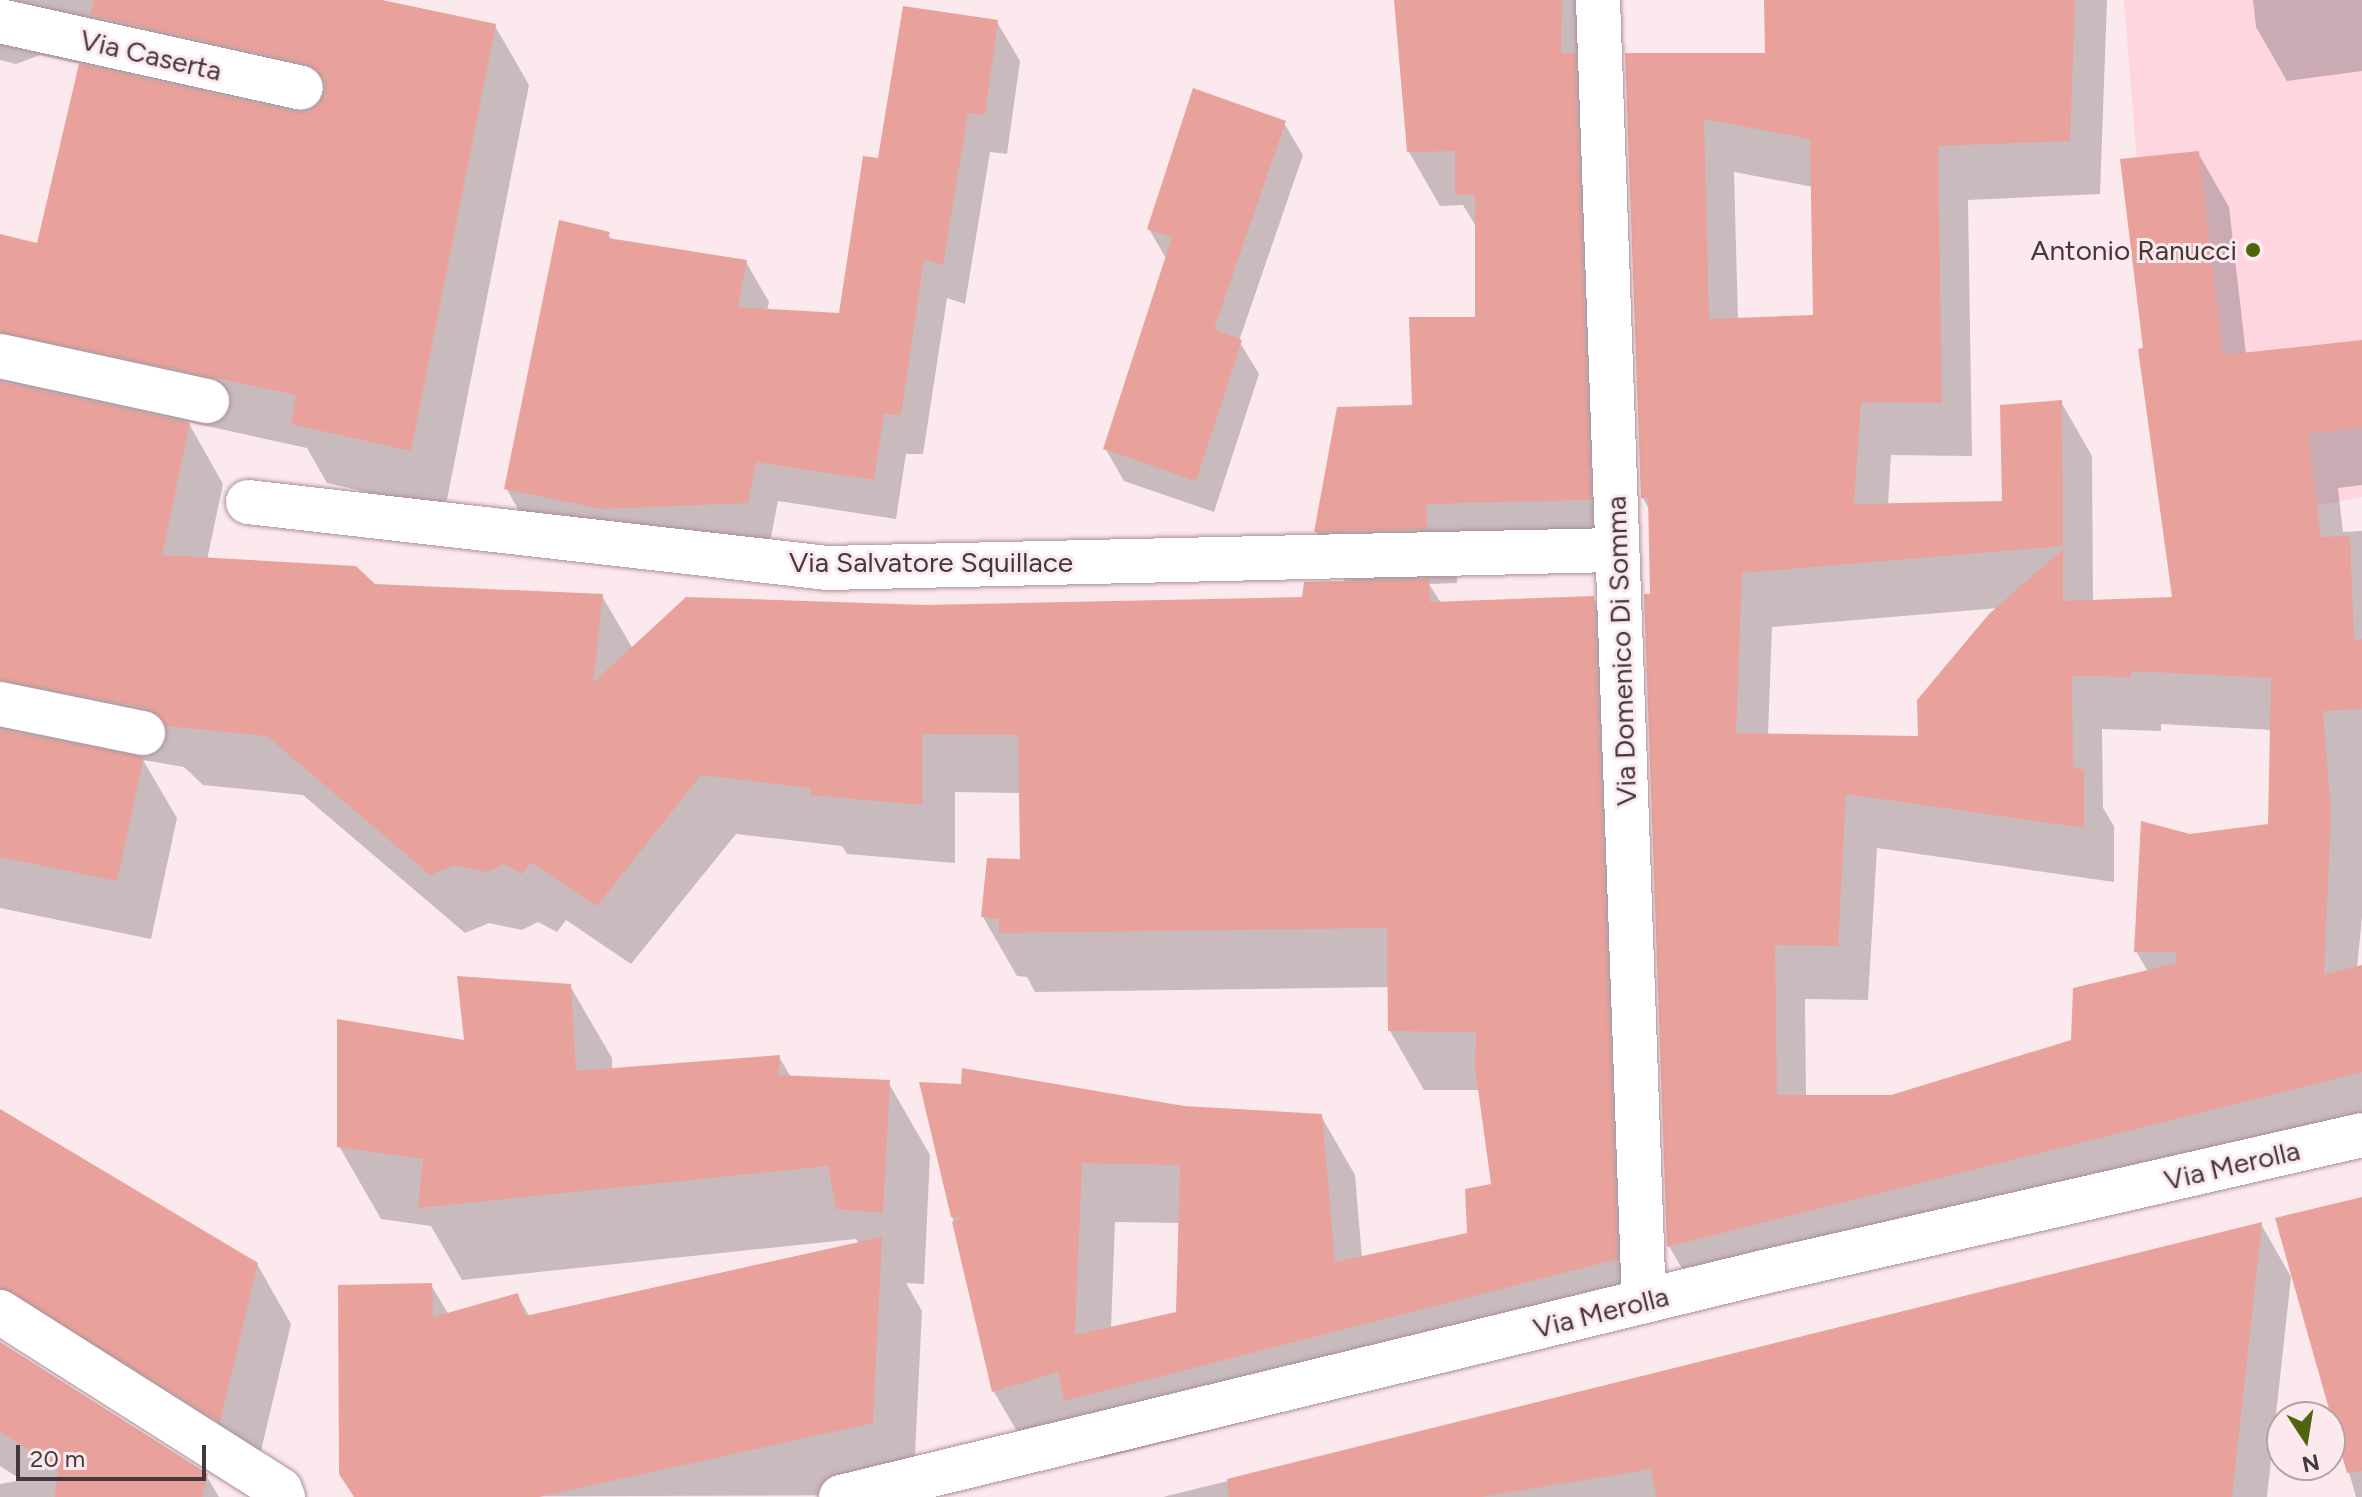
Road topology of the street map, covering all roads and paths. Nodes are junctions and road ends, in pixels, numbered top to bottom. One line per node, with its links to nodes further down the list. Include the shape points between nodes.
1 (1598, 0): 7 (street, Via Domenico Di Somma)
2 (0, 21): 3 (street, Via Caserta)
3 (301, 88)
4 (0, 356): 5 (street)
5 (207, 401)
6 (248, 502): 7 (street, Via Salvatore Squillace, via 827,568)
7 (1617, 550): 11 (street, Via Domenico Di Somma)
8 (0, 704): 9 (street)
9 (143, 733)
10 (2362, 1135): 11 (street, Via Merolla)
11 (1644, 1301): 14 (street, Via Merolla)
12 (0, 1312): 13 (street, via 280,1490)
13 (283, 1497)
14 (841, 1497)

